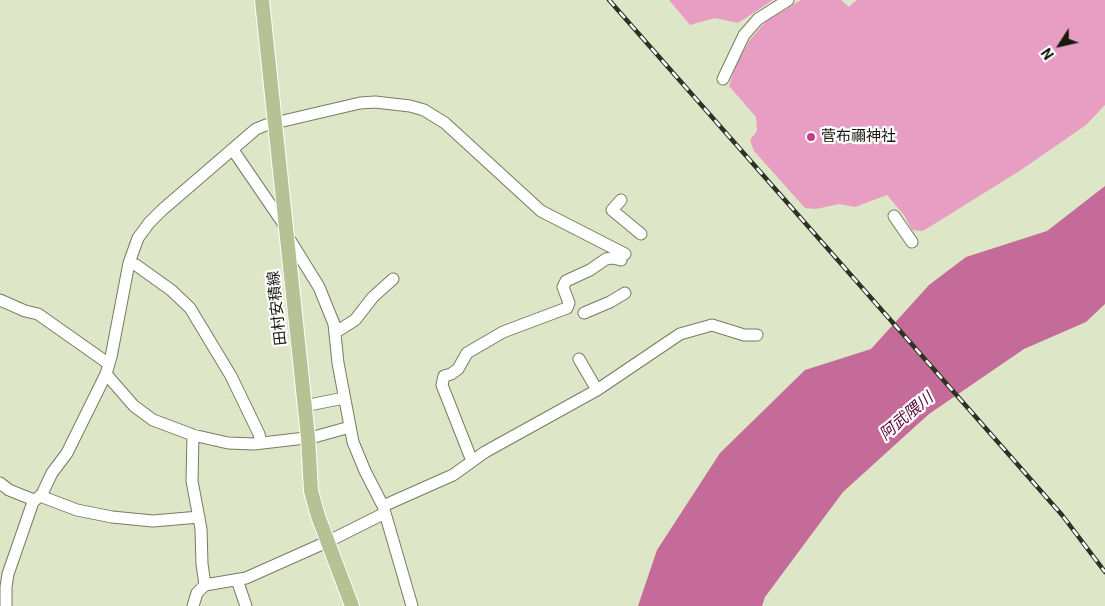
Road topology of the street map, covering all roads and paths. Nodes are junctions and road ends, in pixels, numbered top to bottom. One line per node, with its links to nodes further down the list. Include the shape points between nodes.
1 (262, 0): 4 (main road, 田村安積線)
2 (788, 0): 3 (street, via 758,19 744,35)
3 (723, 79)
4 (276, 123): 5 (street, via 251,132); 8 (main road, 田村安積線); 27 (street, via 360,103 398,104 424,110 445,123 541,211 623,257 606,259 566,281 563,287 569,303 567,308 505,331 468,353 458,369 444,376 442,385)
5 (233, 150): 8 (street); 11 (street, via 149,223 132,250)
6 (621, 200): 9 (street, via 612,210)
7 (894, 216): 10 (street)
8 (287, 232): 16 (street, via 319,287); 22 (main road, 田村安積線)
9 (641, 234)
10 (912, 242)
11 (129, 264): 19 (street); 26 (street, via 136,265 171,290 190,308 232,376)
12 (393, 279): 16 (street, via 355,320)
13 (626, 293): 15 (street)
14 (0, 300): 19 (street, via 38,314)
15 (584, 313)
16 (336, 332): 21 (street)
17 (756, 335): 20 (street, via 712,325 688,331)
18 (579, 359): 20 (street)
19 (107, 369): 24 (street, via 124,395 140,411 158,422); 29 (street, via 67,453)
20 (597, 390): 27 (street)
21 (344, 398): 22 (street); 23 (street)
22 (304, 406): 25 (main road, 田村安積線)
23 (350, 427): 25 (street); 30 (street, via 359,459)
24 (193, 435): 26 (street, via 228,443); 31 (street, via 192,481)
25 (308, 437): 26 (street); 32 (main road, 田村安積線, via 311,491)
26 (261, 444)
27 (472, 461): 30 (street, via 452,475)
28 (0, 483): 29 (street, via 9,490)
29 (37, 498): 31 (street, via 112,517 153,521); 35 (street, via 8,574)
30 (384, 510): 32 (street); 39 (street)
31 (199, 517): 34 (street)
32 (329, 541): 33 (street); 38 (main road, 田村安積線)
33 (238, 580): 34 (street); 37 (street)
34 (205, 585): 36 (street, via 197,593)
35 (6, 606)
36 (193, 606)
37 (246, 606)
38 (352, 606)
39 (411, 606)

